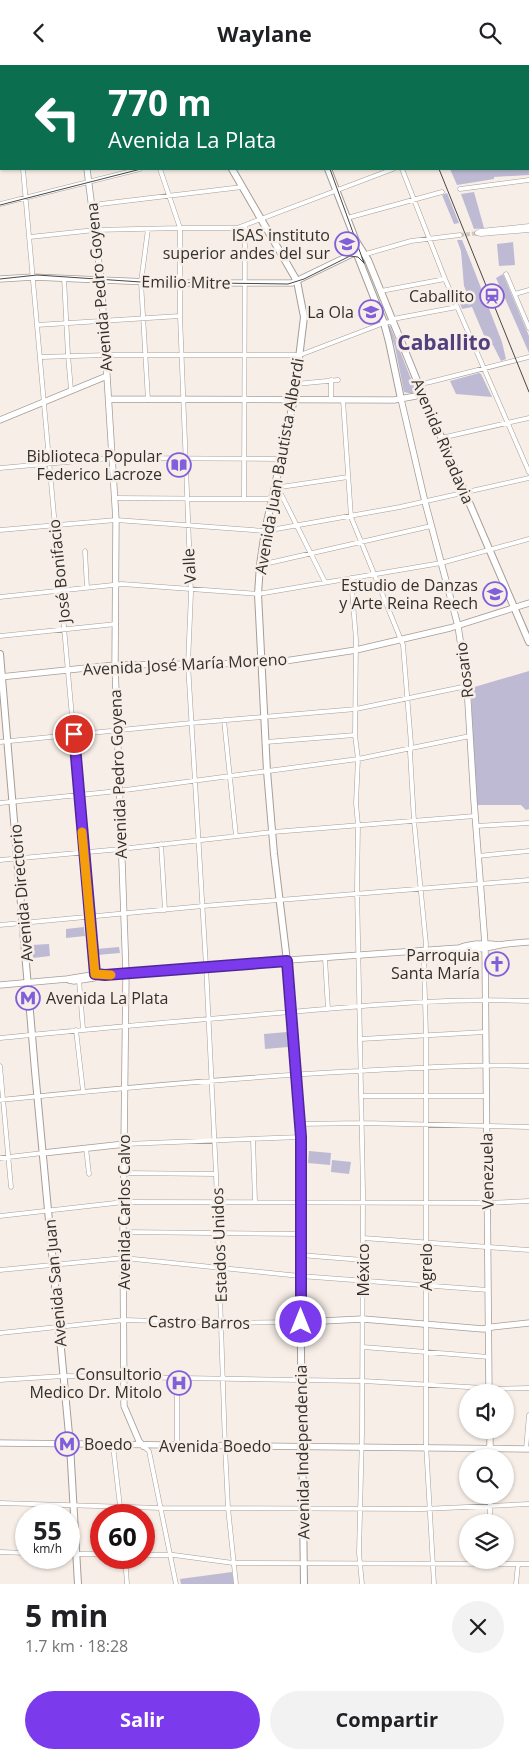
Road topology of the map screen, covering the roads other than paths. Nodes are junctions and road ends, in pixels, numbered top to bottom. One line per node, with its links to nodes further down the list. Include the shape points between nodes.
1 (23, 170): 16 (street, José Bonifacio)
2 (87, 170): 10 (main road, Avenida Pedro Goyena)
3 (136, 170): 10 (street)
4 (160, 170): 15 (street, Valle)
5 (233, 170): 11 (main road, Avenida Juan Bautista Alberdi)
6 (328, 170): 13 (main road, Avenida Rivadavia)
7 (390, 170): 13 (street)
8 (402, 170): 17 (street)
9 (529, 179): 12 (street)
10 (89, 181): 16 (street); 19 (main road, Avenida Pedro Goyena)
11 (242, 187): 15 (street); 20 (main road, Avenida Juan Bautista Alberdi)
12 (460, 189)
13 (336, 190): 20 (street); 21 (main road, Avenida Rivadavia)
14 (442, 193): 17 (street)
15 (169, 196): 19 (street); 23 (street, Valle)
16 (26, 198): 18 (street); 29 (street, José Bonifacio)
17 (414, 200): 21 (street); 30 (street)
18 (0, 205)
19 (92, 205): 26 (main road, Avenida Pedro Goyena)
20 (261, 218): 22 (street); 40 (main road, Avenida Juan Bautista Alberdi)
21 (348, 218): 31 (main road, Avenida Rivadavia)
22 (245, 225): 23 (street, via 237,229); 43 (street)
23 (180, 228): 25 (street); 42 (street, Valle)
24 (529, 228): 24 (street, via 480,231 477,232 481,234); 27 (street)
25 (148, 229): 26 (street); 41 (street)
26 (95, 230): 29 (street); 39 (main road, Avenida Pedro Goyena)
27 (482, 233)
28 (460, 235): 30 (street)
29 (30, 237): 35 (street, José Bonifacio)
30 (430, 237): 30 (street, via 434,239 464,234); 33 (street); 38 (street)
31 (356, 241): 32 (main road, Avenida Rivadavia); 33 (main road, Avenida Rivadavia)
32 (357, 254): 33 (main road, Emilio Mitre); 40 (main road, Emilio Mitre); 52 (main road, Avenida Rivadavia)
33 (366, 254): 45 (main road, Avenida Rivadavia)
34 (506, 274): 46 (street)
35 (33, 277): 36 (main road, Emilio Mitre); 37 (main road, Emilio Mitre); 54 (street, José Bonifacio)
36 (64, 278): 39 (main road, Emilio Mitre); 53 (street)
37 (0, 279)
38 (445, 279): 45 (street); 47 (street)
39 (101, 280): 41 (main road, Emilio Mitre); 50 (main road, Avenida Pedro Goyena)
40 (297, 281): 43 (main road, Emilio Mitre); 61 (main road, Avenida Juan Bautista Alberdi, via 304,317)
41 (141, 282): 42 (main road, Emilio Mitre); 49 (street)
42 (179, 283): 43 (main road, Emilio Mitre); 48 (street, Valle)
43 (244, 283): 60 (street)
44 (529, 290): 46 (street)
45 (381, 291): 51 (main road, Avenida Rivadavia)
46 (515, 294): 55 (street)
47 (457, 307): 51 (street); 64 (street)
48 (180, 317): 49 (street); 59 (street, Valle)
49 (143, 319): 50 (street); 58 (street)
50 (104, 321): 53 (street); 57 (main road, Avenida Pedro Goyena)
51 (393, 322): 52 (street); 69 (main road, Avenida Rivadavia)
52 (384, 323): 61 (street); 75 (main road, Avenida Rivadavia)
53 (67, 324): 54 (street); 56 (street)
54 (37, 325): 62 (street, José Bonifacio)
55 (529, 328)
56 (68, 355): 57 (street); 62 (street); 70 (street)
57 (106, 355): 58 (street); 65 (main road, Avenida Pedro Goyena)
58 (146, 355): 59 (street); 76 (street)
59 (181, 355): 60 (street); 71 (street, Valle)
60 (244, 355): 61 (street); 72 (street)
61 (300, 355): 68 (main road, Avenida Juan Bautista Alberdi)
62 (41, 357): 78 (street, José Bonifacio)
63 (529, 357): 64 (street)
64 (484, 368): 69 (street, via 425,383); 82 (street)
65 (107, 376): 70 (main road); 79 (main road, Avenida Pedro Goyena)
66 (331, 380): 67 (street); 68 (street); 74 (street)
67 (338, 380)
68 (296, 384): 73 (main road, Avenida Juan Bautista Alberdi)
69 (420, 389): 75 (main road, via 416,396); 83 (main road, Avenida Rivadavia)
70 (71, 390): 78 (main road)
71 (184, 399): 72 (main road); 76 (main road); 85 (street, Valle)
72 (244, 399): 73 (main road); 86 (street)
73 (294, 399): 74 (main road); 87 (main road, Avenida Juan Bautista Alberdi)
74 (331, 399): 77 (main road)
75 (401, 399): 77 (main road); 100 (main road, Rosario)
76 (148, 400): 79 (main road)
77 (343, 400): 91 (street, Agrelo)
78 (44, 402): 81 (main road); 88 (street, José Bonifacio)
79 (109, 402): 84 (main road, Avenida Pedro Goyena)
80 (529, 418): 82 (street)
81 (0, 420)
82 (507, 423): 83 (street); 90 (street)
83 (441, 438): 94 (main road, Avenida Rivadavia)
84 (112, 456): 85 (street); 88 (street); 96 (main road, Avenida Pedro Goyena)
85 (185, 458): 86 (street); 98 (street, Valle)
86 (244, 458): 87 (street); 99 (street)
87 (280, 459): 93 (main road, Avenida Juan Bautista Alberdi)
88 (49, 464): 89 (street); 103 (street, José Bonifacio)
89 (0, 468)
90 (529, 472)
91 (348, 477): 93 (street); 101 (street, Agrelo)
92 (529, 478): 94 (street)
93 (274, 488): 95 (street); 97 (main road, Avenida Juan Bautista Alberdi)
94 (464, 493): 100 (street); 111 (main road, Avenida Rivadavia)
95 (280, 494): 97 (street); 105 (street)
96 (115, 497): 98 (street); 102 (main road, Avenida Pedro Goyena)
97 (272, 497): 99 (street); 108 (main road, Avenida Juan Bautista Alberdi)
98 (187, 498): 99 (street); 104 (street, Valle)
99 (244, 498)
100 (425, 502): 101 (street); 106 (main road, Rosario)
101 (351, 517): 105 (street); 110 (street, Agrelo)
102 (116, 520): 103 (street); 104 (street); 119 (main road, Avenida Pedro Goyena)
103 (54, 525): 107 (street); 122 (street, José Bonifacio)
104 (187, 525): 108 (street); 121 (street, Valle)
105 (297, 526): 108 (street); 113 (street)
106 (431, 526): 110 (street); 114 (main road, Rosario)
107 (0, 530)
108 (265, 531): 115 (main road, Avenida Juan Bautista Alberdi)
109 (529, 539): 111 (street)
110 (361, 542): 113 (street); 116 (street, Agrelo)
111 (490, 550): 114 (street); 126 (main road, Avenida Rivadavia)
112 (85, 551): 120 (street)
113 (311, 554): 115 (street); 118 (street)
114 (441, 563): 116 (street); 128 (main road, Rosario)
115 (260, 565): 123 (main road, Avenida Juan Bautista Alberdi)
116 (374, 574): 117 (street); 131 (street, Agrelo)
117 (351, 578): 118 (street); 133 (street, México)
118 (325, 582): 123 (street)
119 (116, 585): 120 (street); 121 (street); 127 (main road, Avenida Pedro Goyena)
120 (87, 588): 122 (street)
121 (190, 589): 123 (street); 137 (street, Valle)
122 (60, 591): 124 (street); 129 (street, José Bonifacio)
123 (258, 594): 135 (main road, Avenida Juan Bautista Alberdi)
124 (0, 597)
125 (529, 603): 126 (main road, Avenida José María Moreno)
126 (514, 608): 128 (main road, Avenida José María Moreno); 132 (main road, Avenida Rivadavia)
127 (116, 624): 129 (street); 136 (main road, Avenida Pedro Goyena)
128 (458, 626): 131 (main road, Avenida José María Moreno); 140 (main road, Rosario)
129 (64, 629): 130 (street); 138 (street, José Bonifacio)
130 (0, 636)
131 (400, 639): 133 (main road, Avenida José María Moreno); 141 (street, Agrelo)
132 (529, 642)
133 (356, 650): 135 (main road, Avenida José María Moreno); 142 (street, México)
134 (0, 654): 139 (main road, Avenida Directorio)
135 (262, 664): 137 (main road, Avenida José María Moreno); 143 (main road, Avenida Juan Bautista Alberdi)
136 (115, 665): 137 (main road, Avenida José María Moreno); 138 (main road, Avenida José María Moreno); 146 (main road, Avenida Pedro Goyena)
137 (188, 665): 145 (street, Valle)
138 (68, 670): 139 (main road, Avenida José María Moreno); 147 (street, José Bonifacio)
139 (1, 677): 150 (main road, Avenida Directorio)
140 (467, 687): 141 (street); 149 (main road, Rosario)
141 (406, 699): 142 (street); 153 (street, Agrelo)
142 (356, 709): 143 (street); 148 (street, México)
143 (264, 717): 144 (street); 152 (main road, Avenida Juan Bautista Alberdi)
144 (224, 720): 145 (street); 156 (street)
145 (191, 723): 146 (street); 157 (street, Valle)
146 (117, 730): 147 (street); 158 (main road, Avenida Pedro Goyena)
147 (74, 734): 150 (street); 159 (street, José Bonifacio)
148 (355, 735): 152 (street); 154 (street, México)
149 (470, 736): 153 (street); 162 (main road, Rosario)
150 (8, 741): 151 (street); 160 (main road, Avenida Directorio)
151 (0, 742)
152 (266, 742): 155 (main road, Avenida Juan Bautista Alberdi)
153 (410, 748): 154 (street); 163 (street, Agrelo)
154 (358, 759): 155 (street); 165 (street, México)
155 (267, 771): 156 (street); 167 (main road, Avenida Juan Bautista Alberdi)
156 (230, 776): 157 (street); 168 (street)
157 (194, 780): 158 (street); 169 (street, Valle)
158 (118, 791): 159 (street); 171 (main road, Avenida Pedro Goyena)
159 (79, 795): 160 (street); 173 (street, José Bonifacio)
160 (12, 802): 161 (street); 175 (main road, Avenida Directorio)
161 (0, 803)
162 (475, 817): 163 (street); 166 (main road, Rosario)
163 (414, 821): 165 (street); 179 (street, Agrelo)
164 (529, 823): 166 (street)
165 (358, 825): 167 (street); 180 (street, México)
166 (476, 826): 174 (main road, Rosario)
167 (273, 832): 168 (street); 181 (main road, Avenida Juan Bautista Alberdi)
168 (236, 836): 169 (street)
169 (198, 840): 170 (street); 182 (street, Valle)
170 (161, 844): 171 (street); 183 (street)
171 (121, 849): 173 (street); 184 (main road, Avenida Pedro Goyena)
172 (529, 851): 174 (street)
173 (85, 853): 175 (street); 185 (street, José Bonifacio)
174 (478, 856): 178 (main road, Rosario)
175 (18, 858): 176 (street); 186 (main road, Avenida Directorio)
176 (0, 860)
177 (529, 880): 178 (street)
178 (480, 884): 179 (street); 189 (main road, Rosario)
179 (421, 889): 180 (street); 190 (street, Agrelo)
180 (357, 895): 181 (street); 191 (street, México)
181 (280, 900): 182 (street); 193 (main road, Avenida Juan Bautista Alberdi)
182 (203, 906): 183 (street); 194 (street, Valle)
183 (164, 910): 184 (street)
184 (123, 913): 185 (street); 195 (main road, Avenida Pedro Goyena)
185 (90, 916): 186 (street); 196 (street, José Bonifacio)
186 (23, 923): 187 (street); 200 (main road, Avenida Directorio)
187 (0, 925)
188 (529, 942): 189 (main road)
189 (485, 947): 190 (main road); 202 (main road, Venezuela)
190 (426, 951): 191 (main road); 204 (street, Agrelo)
191 (360, 955): 192 (main road); 205 (street, México)
192 (326, 958): 193 (main road); 206 (street)
193 (287, 961): 194 (main road); 207 (main road, Avenida Independencia)
194 (206, 966): 195 (main road); 208 (street, Estados Unidos)
195 (126, 973): 197 (main road); 209 (main road, Avenida Carlos Calvo)
196 (95, 974): 197 (main road); 198 (main road); 199 (main road)
197 (102, 975): 199 (main road)
198 (67, 979): 199 (main road); 200 (main road)
199 (80, 980): 210 (street)
200 (29, 983): 201 (main road); 213 (main road, Avenida San Juan)
201 (0, 985)
202 (485, 999): 203 (street); 204 (street); 212 (main road, Venezuela)
203 (529, 1001)
204 (426, 1002): 205 (street); 214 (street, Agrelo)
205 (360, 1006): 206 (street); 216 (street, México)
206 (328, 1009): 207 (street)
207 (290, 1012): 208 (street); 222 (main road, Avenida Independencia)
208 (208, 1018): 209 (street); 223 (street, Estados Unidos)
209 (126, 1025): 210 (street); 224 (main road, Avenida Carlos Calvo)
210 (83, 1029): 211 (street)
211 (76, 1030): 213 (street); 225 (street)
212 (485, 1032): 214 (street); 217 (main road, Venezuela)
213 (32, 1035): 215 (street); 226 (main road, Avenida San Juan)
214 (426, 1035): 216 (street); 220 (street, Agrelo)
215 (0, 1038)
216 (361, 1039): 221 (street, México)
217 (486, 1064): 219 (street); 220 (street); 229 (main road, Venezuela)
218 (0, 1066): 230 (street)
219 (529, 1066)
220 (426, 1067): 221 (street); 228 (street, Agrelo)
221 (362, 1071): 222 (street); 227 (street, México)
222 (296, 1074): 223 (street); 231 (main road, Avenida Independencia)
223 (211, 1081): 224 (street); 237 (street, Estados Unidos)
224 (125, 1087): 225 (street); 239 (main road, Avenida Carlos Calvo)
225 (83, 1091): 226 (street)
226 (38, 1096): 230 (street); 241 (main road, Avenida San Juan)
227 (362, 1096): 228 (street); 232 (street, México)
228 (426, 1097): 229 (street); 233 (street, Agrelo)
229 (486, 1097): 234 (main road, Venezuela)
230 (2, 1100): 242 (street)
231 (300, 1123): 232 (street); 236 (main road, Avenida Independencia)
232 (362, 1123): 233 (street); 253 (street, México)
233 (426, 1124): 234 (street); 254 (street, Agrelo)
234 (486, 1125): 235 (street); 255 (main road, Venezuela)
235 (529, 1127)
236 (301, 1137): 238 (street); 252 (main road, Avenida Independencia)
237 (214, 1139): 238 (street); 239 (street); 246 (street, Estados Unidos)
238 (253, 1139): 251 (street)
239 (123, 1144): 240 (main road); 244 (main road, Avenida Carlos Calvo)
240 (86, 1148): 241 (main road); 245 (street)
241 (43, 1153): 242 (street); 256 (main road, Avenida San Juan)
242 (8, 1157): 243 (street); 247 (street)
243 (0, 1158)
244 (125, 1173): 246 (street); 250 (main road, Avenida Carlos Calvo)
245 (89, 1174)
246 (216, 1174): 248 (street, Estados Unidos)
247 (11, 1187)
248 (217, 1201): 250 (street); 251 (street); 259 (street, Estados Unidos)
249 (529, 1201): 255 (street)
250 (124, 1202): 256 (street); 258 (main road, Avenida Carlos Calvo)
251 (255, 1202): 252 (street)
252 (301, 1202): 253 (street); 260 (main road, Avenida Independencia)
253 (363, 1202): 254 (street); 261 (street, México)
254 (426, 1203): 255 (street); 262 (street, Agrelo)
255 (487, 1203): 263 (main road, Venezuela)
256 (49, 1210): 257 (street); 268 (main road, Avenida San Juan)
257 (0, 1216)
258 (123, 1232): 259 (street); 266 (main road, Avenida Carlos Calvo)
259 (218, 1234): 260 (street); 269 (street, Estados Unidos)
260 (300, 1234): 265 (main road, Avenida Independencia)
261 (363, 1238): 262 (street); 267 (street, México)
262 (426, 1242): 263 (street); 273 (street, Agrelo)
263 (488, 1247): 264 (street); 274 (main road, Venezuela)
264 (529, 1250)
265 (300, 1255): 267 (street); 271 (main road, Avenida Independencia)
266 (124, 1258): 268 (street); 269 (street); 276 (main road, Avenida Carlos Calvo)
267 (363, 1260): 272 (street, México)
268 (54, 1265): 270 (street); 281 (main road, Avenida San Juan)
269 (219, 1268): 271 (street); 278 (street, Estados Unidos)
270 (0, 1270)
271 (300, 1276): 272 (street); 277 (main road, Avenida Independencia)
272 (363, 1281): 273 (street); 275 (street, México)
273 (426, 1286): 274 (street); 280 (street, Agrelo)
274 (488, 1290): 282 (main road, Venezuela)
275 (363, 1319): 277 (main road, Castro Barros); 280 (main road, Castro Barros); 284 (street, México)
276 (124, 1320): 278 (street, Castro Barros); 281 (street, Castro Barros); 288 (main road, Avenida Carlos Calvo)
277 (301, 1322): 278 (street, Castro Barros); 292 (main road, Avenida Independencia)
278 (222, 1323): 290 (street, Estados Unidos)
279 (529, 1323): 282 (main road, Castro Barros)
280 (426, 1324): 282 (main road, Castro Barros); 285 (street, Agrelo)
281 (59, 1327): 283 (street, Castro Barros); 287 (main road, Avenida San Juan)
282 (489, 1328): 286 (main road, Venezuela)
283 (0, 1333)
284 (363, 1347): 285 (street); 293 (street, México)
285 (426, 1352): 286 (street); 294 (street, Agrelo)
286 (489, 1357): 295 (main road, Venezuela)
287 (64, 1376): 288 (street); 291 (street); 302 (main road, Avenida San Juan)
288 (124, 1377): 289 (street); 304 (main road, Avenida Carlos Calvo, via 124,1409)
289 (177, 1378): 290 (street); 305 (street)
290 (222, 1379): 292 (street); 306 (street, Estados Unidos)
291 (0, 1380)
292 (301, 1380): 293 (street); 307 (main road, Avenida Independencia)
293 (363, 1381): 294 (street); 308 (street, México)
294 (427, 1384): 296 (street); 309 (street, Agrelo)
295 (489, 1384)
296 (459, 1387)
297 (529, 1388): 298 (street)
298 (514, 1389)
299 (529, 1415): 313 (street)
300 (490, 1439): 311 (main road)
301 (0, 1443): 302 (main road, Avenida Boedo)
302 (70, 1445): 303 (main road, Avenida Boedo); 316 (main road, Avenida San Juan)
303 (114, 1446): 304 (main road, Avenida Boedo); 317 (street)
304 (144, 1446): 305 (main road, Avenida Boedo); 321 (street, via 149,1451)
305 (177, 1446): 306 (main road, Avenida Boedo)
306 (224, 1446): 307 (main road, Avenida Boedo); 322 (street, Estados Unidos)
307 (301, 1446): 308 (main road, Avenida Boedo); 323 (main road, Avenida Independencia)
308 (362, 1447): 309 (main road, Avenida Boedo); 324 (street, México)
309 (427, 1449): 310 (main road, Avenida Boedo); 325 (street, Agrelo)
310 (459, 1449)
311 (490, 1449)
312 (514, 1449): 313 (main road)
313 (528, 1449)
314 (0, 1503): 315 (street)
315 (24, 1504)
316 (73, 1504)
317 (120, 1504)
318 (529, 1504): 319 (street)
319 (490, 1506): 325 (street); 326 (street)
320 (155, 1508): 321 (street)
321 (161, 1508): 322 (street); 330 (street)
322 (228, 1508): 323 (street); 331 (street, Estados Unidos)
323 (302, 1508): 324 (street); 332 (main road, Avenida Independencia)
324 (361, 1508): 325 (street); 333 (street, México)
325 (431, 1509): 335 (street, Agrelo)
326 (490, 1514)
327 (0, 1553): 328 (street)
328 (15, 1553)
329 (155, 1555): 330 (street)
330 (170, 1555): 331 (street); 343 (street)
331 (233, 1563): 332 (street); 344 (street, Estados Unidos)
332 (303, 1563): 333 (street); 345 (main road, Avenida Independencia)
333 (359, 1563): 335 (street); 346 (street, México)
334 (459, 1563): 335 (street)
335 (433, 1564): 347 (street, Agrelo)
336 (514, 1564): 337 (street)
337 (518, 1564): 338 (street); 348 (street)
338 (529, 1564)
339 (75, 1569): 341 (main road, Avenida San Juan)
340 (126, 1569): 342 (street)
341 (78, 1584)
342 (127, 1584)
343 (176, 1584)
344 (236, 1584)
345 (304, 1584)
346 (362, 1584)
347 (434, 1584)
348 (516, 1584)

